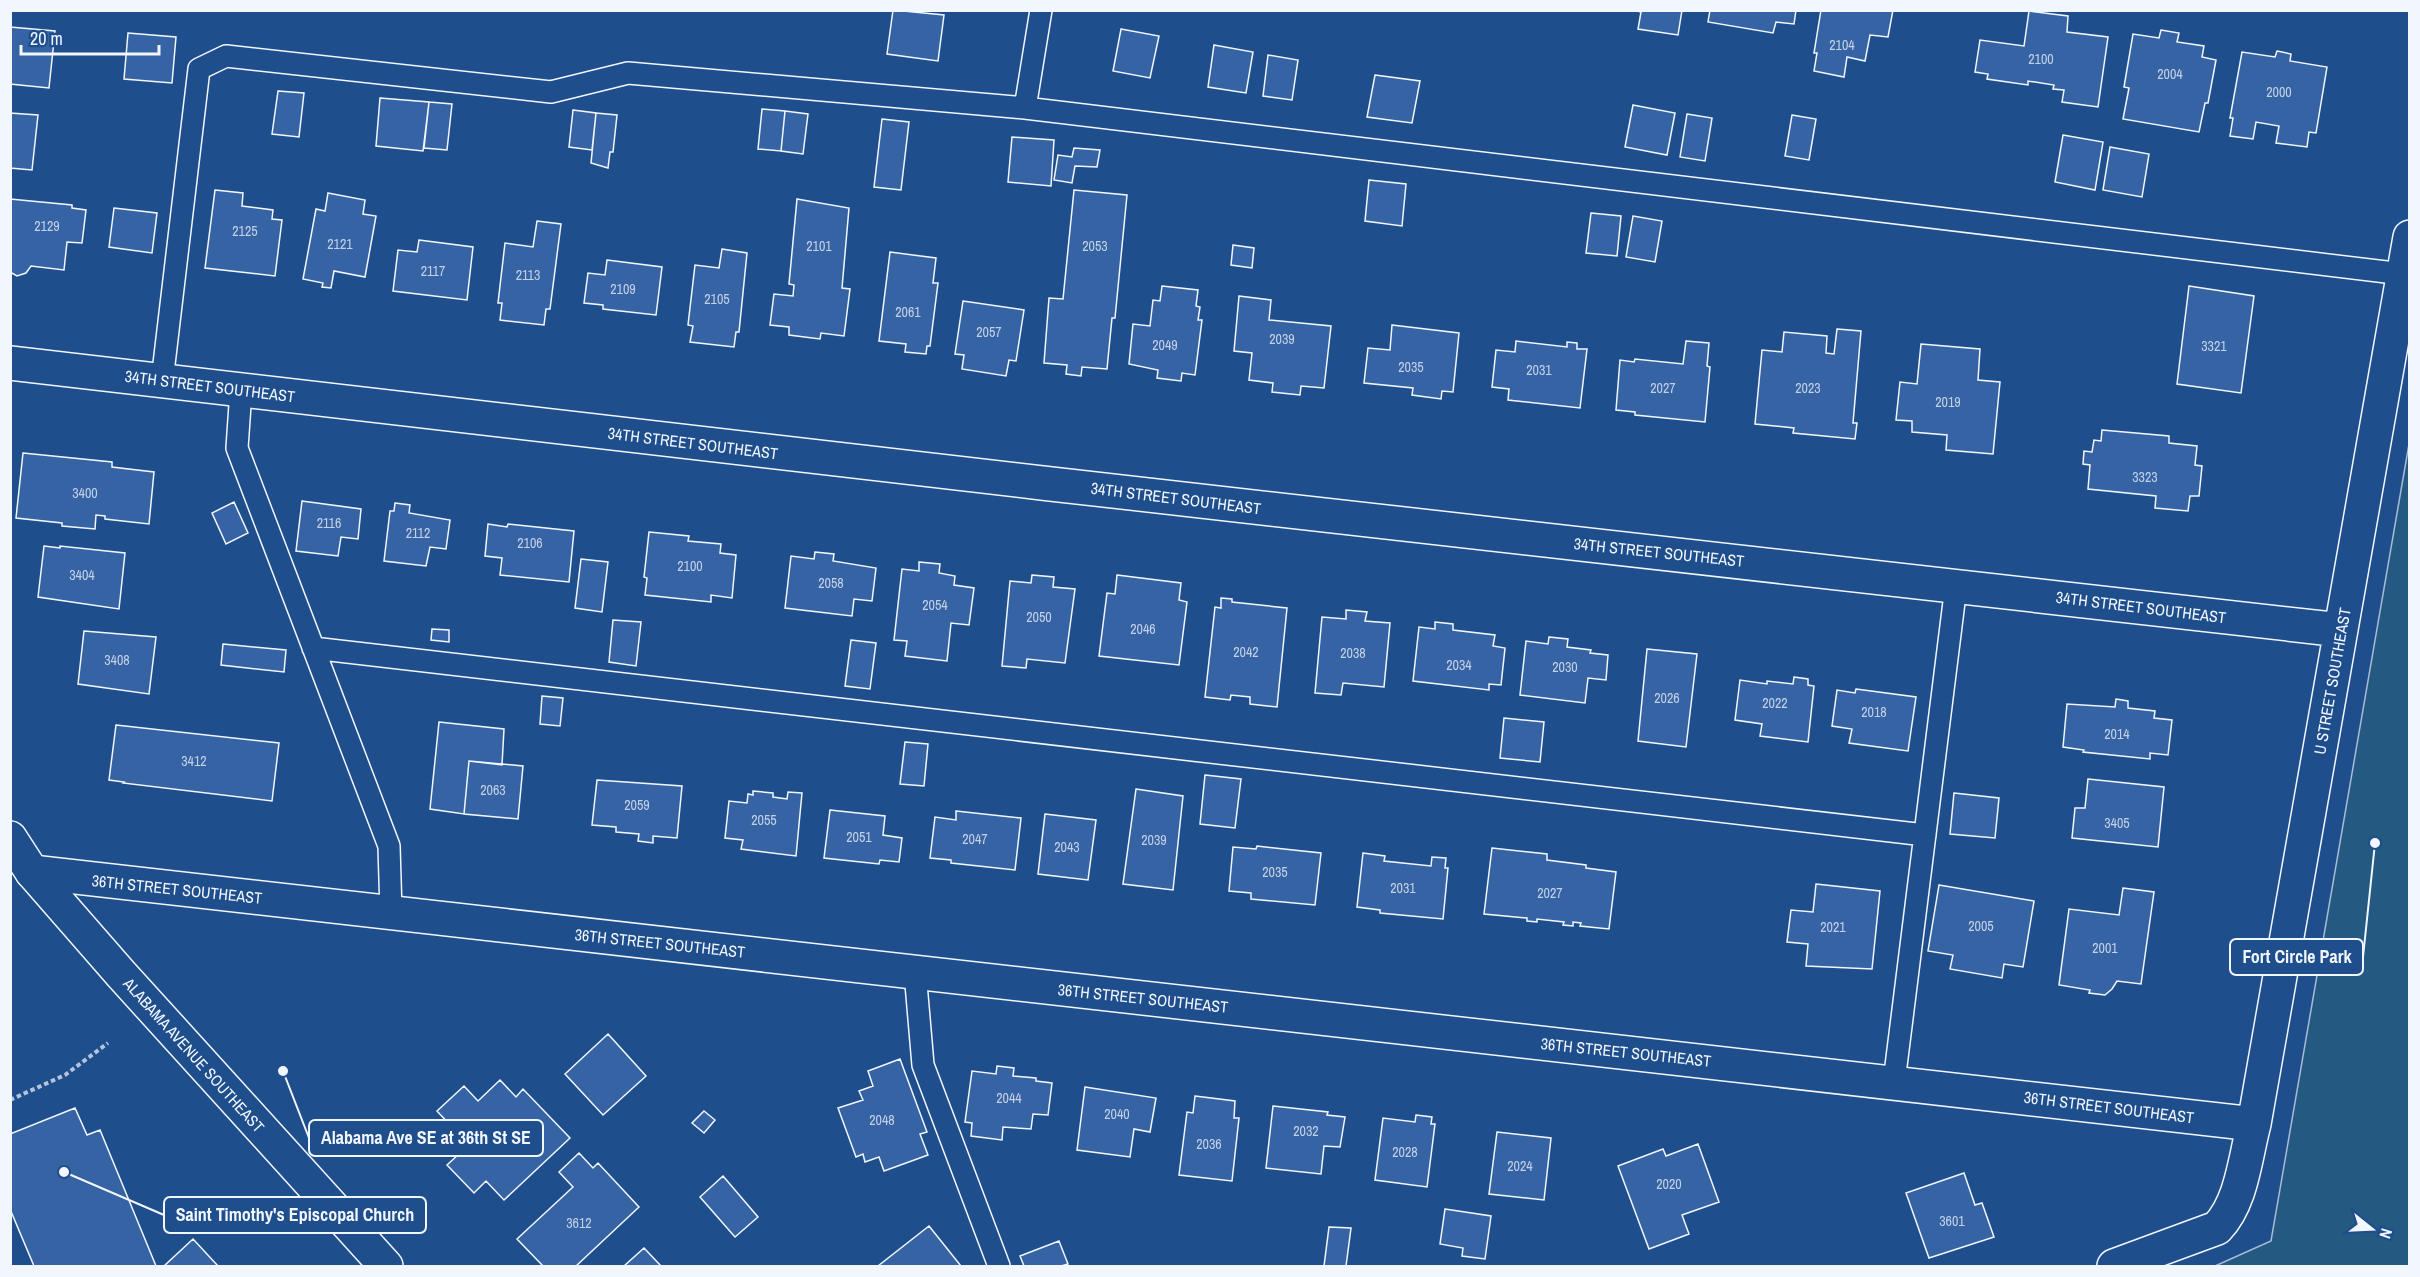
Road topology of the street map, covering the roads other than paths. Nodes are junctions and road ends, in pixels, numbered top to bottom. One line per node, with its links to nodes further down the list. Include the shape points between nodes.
1 (1041, 10): 2 (lane)
2 (1025, 108): 4 (lane); 6 (lane, via 628,73 551,92 226,56 199,69)
3 (2409, 237): 4 (street, U STREET SOUTHEAST)
4 (2403, 274): 9 (street, U STREET SOUTHEAST)
5 (10, 363): 6 (street, 34TH STREET SOUTHEAST)
6 (162, 381): 7 (street, 34TH STREET SOUTHEAST)
7 (241, 390): 8 (street, 34TH STREET SOUTHEAST); 10 (lane, via 237,448)
8 (1956, 586): 9 (street, 34TH STREET SOUTHEAST); 11 (lane)
9 (2341, 630): 17 (street, U STREET SOUTHEAST)
10 (313, 648): 11 (lane); 14 (lane, via 389,846)
11 (1925, 835): 16 (lane)
12 (10, 838): 13 (street, ALABAMA AVENUE SOUTHEAST)
13 (21, 876): 14 (street, 36TH STREET SOUTHEAST); 18 (street, ALABAMA AVENUE SOUTHEAST, via 128,982)
14 (391, 913): 15 (street, 36TH STREET SOUTHEAST)
15 (915, 972): 16 (street, 36TH STREET SOUTHEAST); 19 (lane, via 923,1065)
16 (1894, 1082): 17 (street, 36TH STREET SOUTHEAST)
17 (2254, 1124): 20 (street, U STREET SOUTHEAST, via 2228,1217 2217,1228)
18 (386, 1266)
19 (999, 1266)
20 (2114, 1266)

